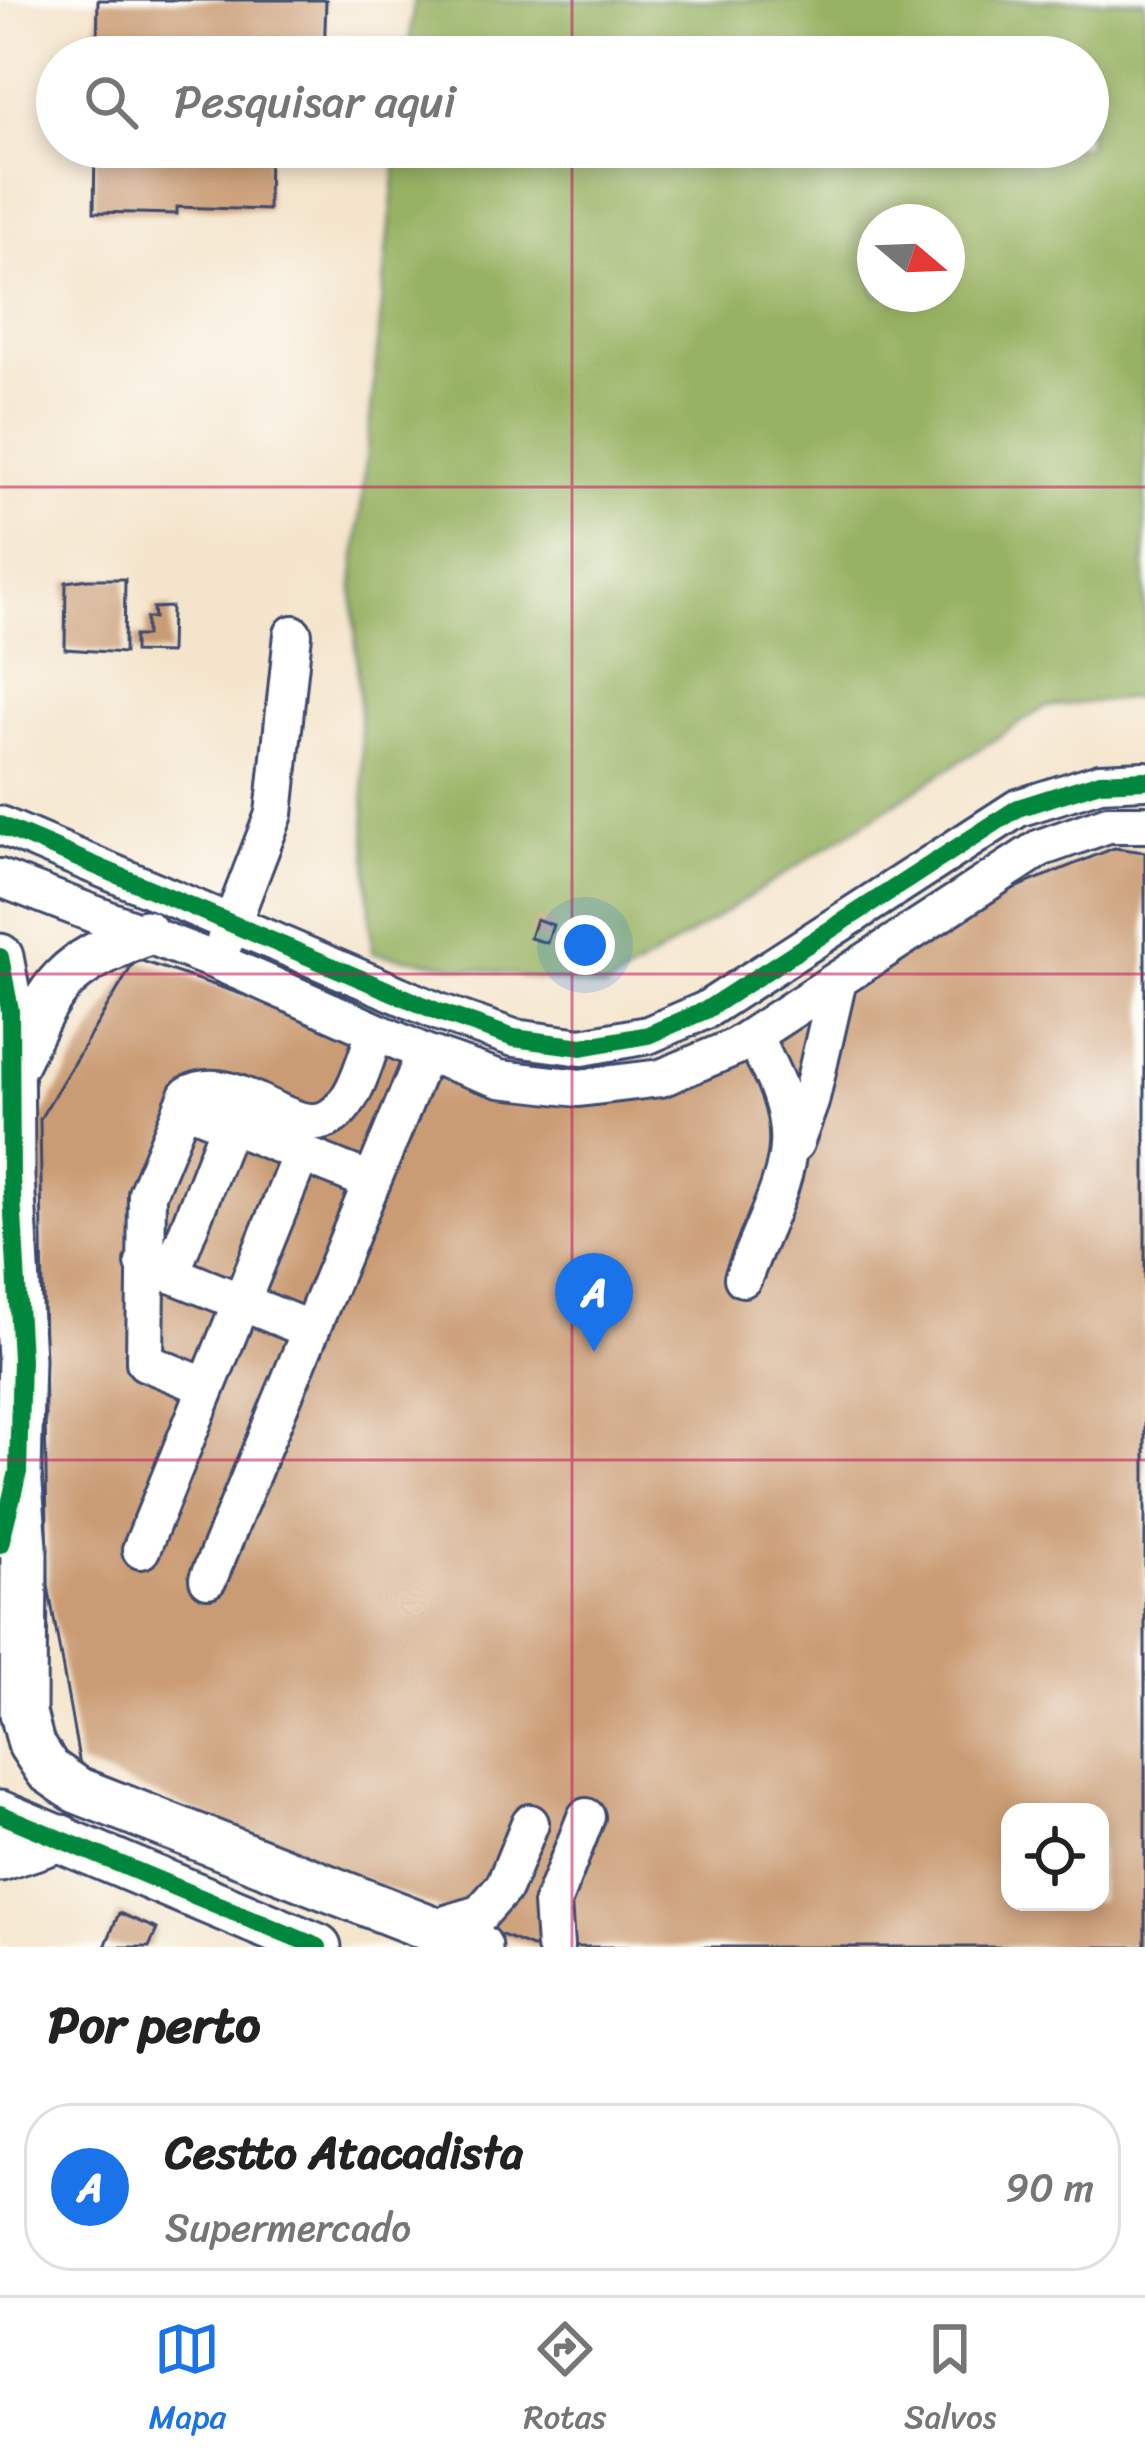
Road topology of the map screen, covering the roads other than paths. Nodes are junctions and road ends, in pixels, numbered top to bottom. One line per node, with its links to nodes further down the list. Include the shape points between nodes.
1 (292, 634): 6 (street, via 274,814)
2 (1145, 779): 6 (street, via 1100,782 1018,808 706,1010 648,1034 581,1047 514,1038 440,1012)
3 (1145, 824): 10 (street, via 1108,824 1040,848)
4 (0, 825): 6 (street)
5 (0, 878): 7 (street)
6 (234, 922): 9 (street)
7 (145, 933): 9 (street); 14 (main road, via 67,973)
8 (0, 957): 14 (main road)
9 (216, 961): 11 (street)
10 (838, 980): 12 (street); 18 (street)
11 (375, 1033): 13 (street); 15 (street, via 350,1096 332,1117 312,1124 220,1087 201,1087)
12 (752, 1036): 13 (street, via 661,1078 579,1088 500,1079); 18 (street, via 786,1100)
13 (425, 1053): 20 (street)
14 (12, 1069): 19 (main road)
15 (183, 1106): 16 (street); 21 (street, via 147,1194)
16 (229, 1125): 17 (street); 21 (street)
17 (302, 1154): 20 (street); 23 (street)
18 (790, 1157): 22 (street)
19 (6, 1169): 26 (main road, via 21,1359)
20 (372, 1182): 24 (street)
21 (158, 1268): 23 (street); 25 (street, via 145,1362)
22 (742, 1278)
23 (242, 1302): 24 (street); 25 (street)
24 (310, 1330): 29 (street)
25 (207, 1387): 28 (street)
26 (18, 1472): 27 (main road); 35 (main road, via 22,1713 48,1770 77,1790)
27 (0, 1544)
28 (141, 1550)
29 (208, 1579)
30 (0, 1814): 33 (main road)
31 (586, 1816): 38 (street, via 551,1903)
32 (530, 1823): 35 (street, via 504,1887 480,1914)
33 (61, 1838): 34 (main road); 36 (main road)
34 (0, 1858)
35 (433, 1928): 37 (main road)
36 (318, 1947)
37 (479, 1947)
38 (555, 1947)

